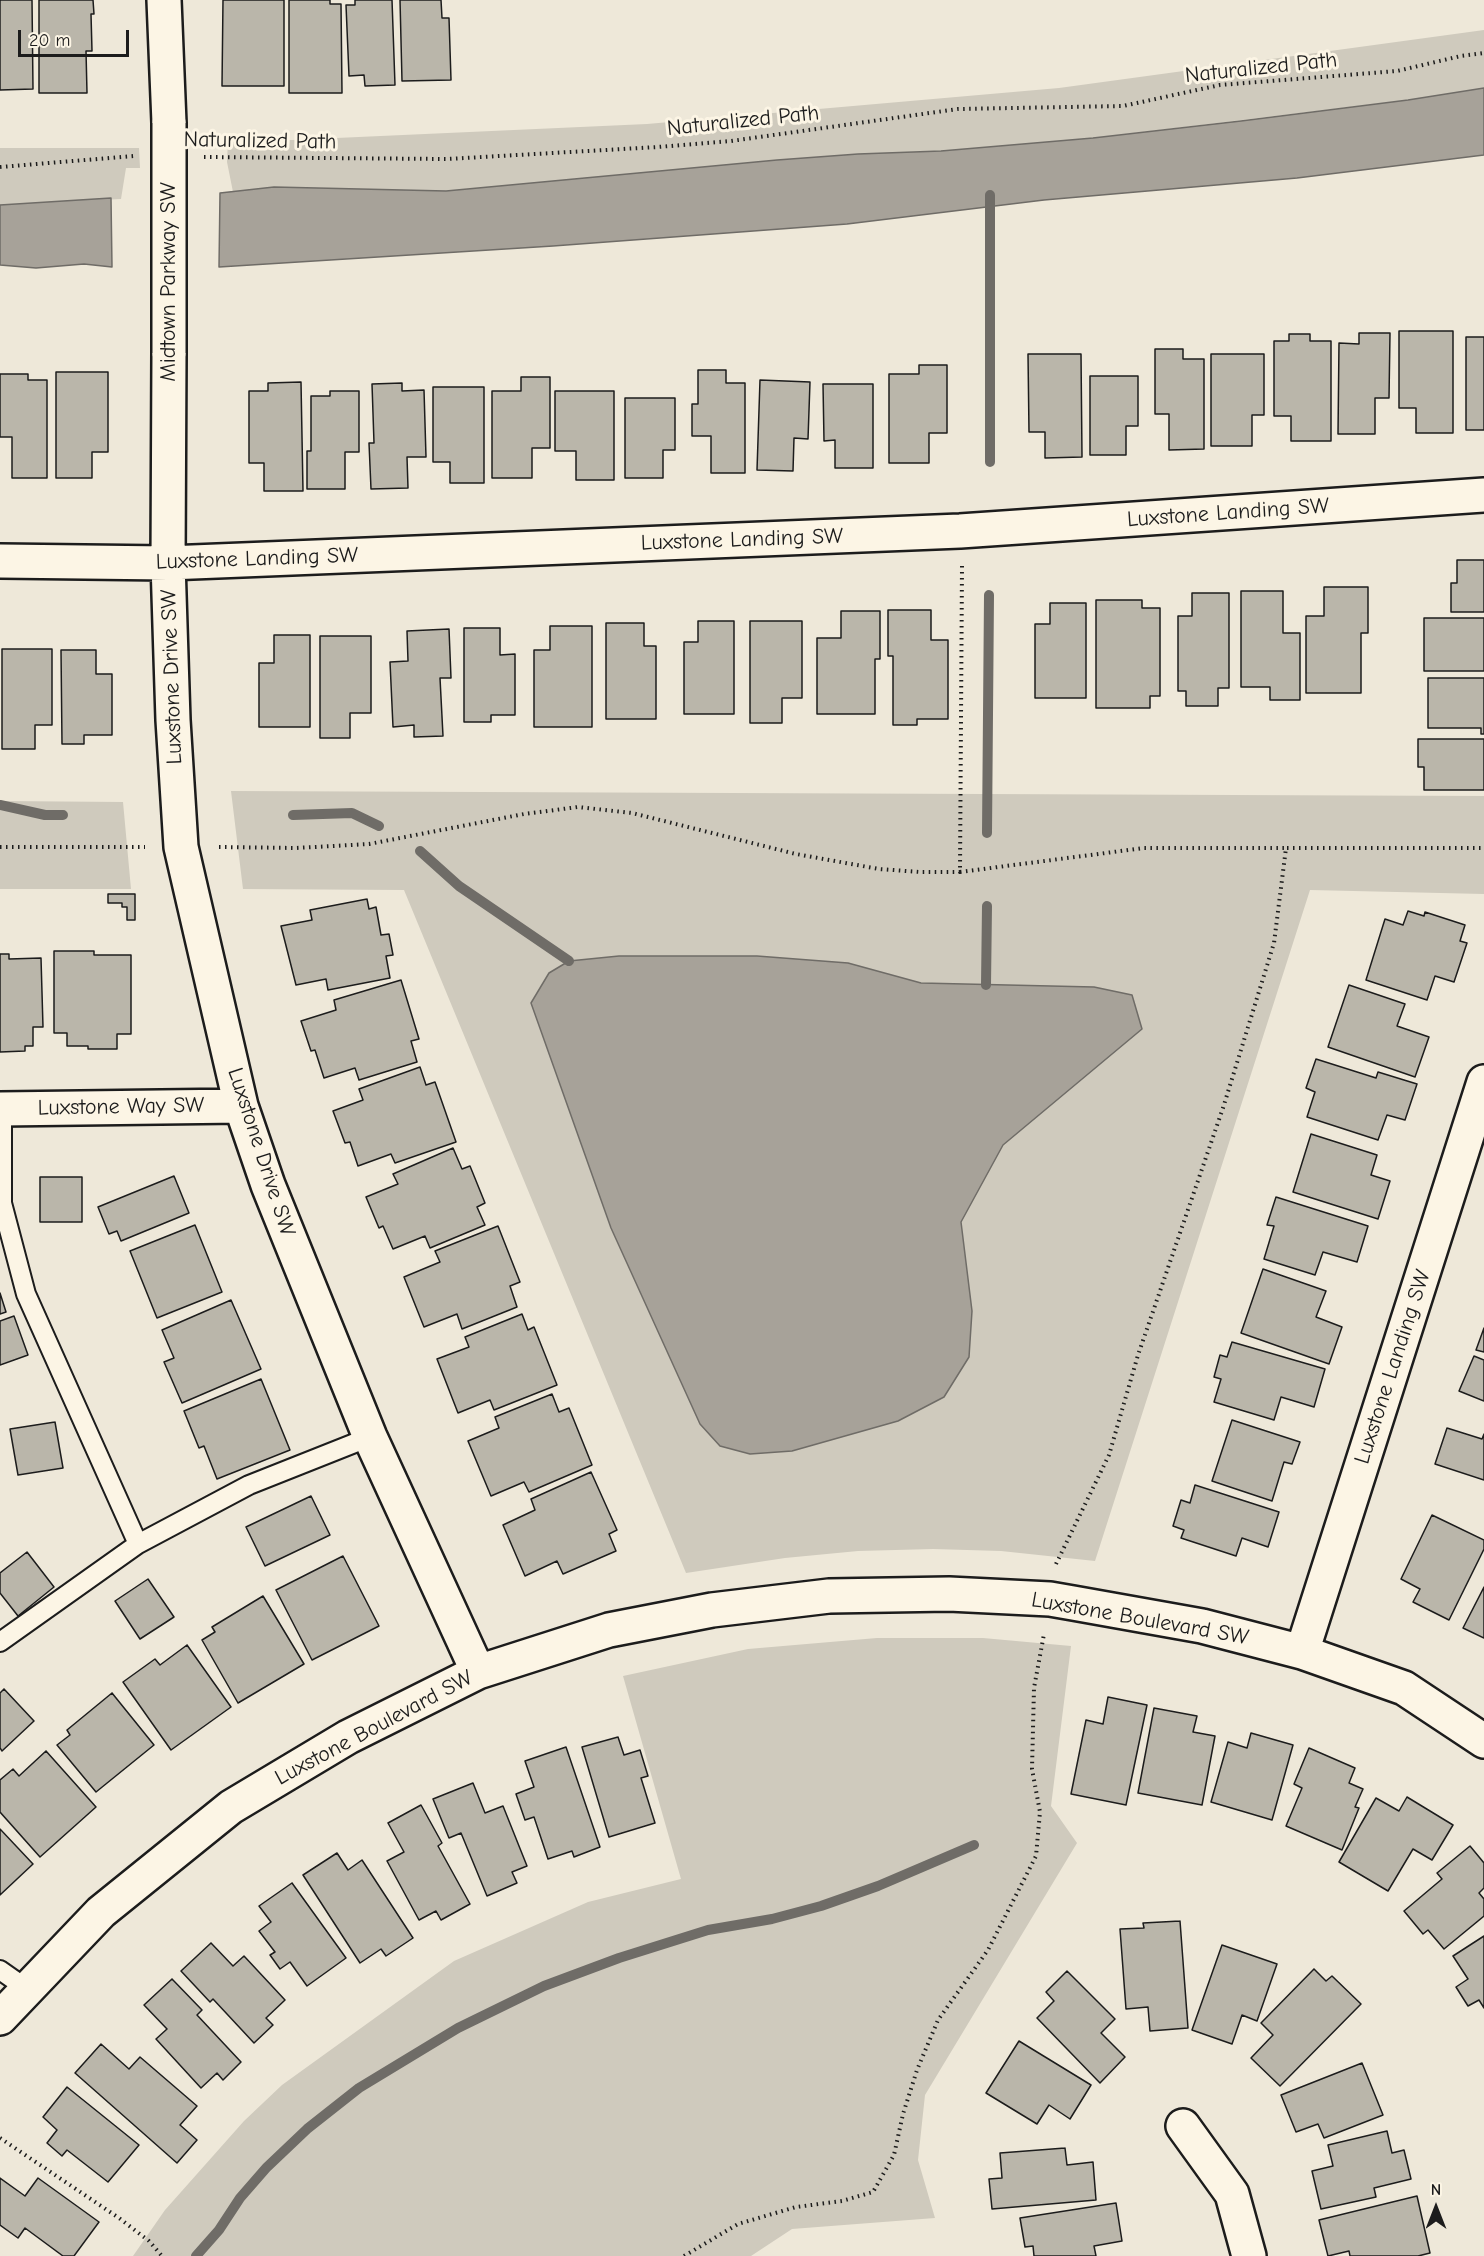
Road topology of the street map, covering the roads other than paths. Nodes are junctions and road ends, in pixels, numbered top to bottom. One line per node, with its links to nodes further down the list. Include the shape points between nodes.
1 (164, 0): 4 (street, Midtown Parkway SW, bridge, via 169,123)
2 (1484, 495): 4 (street, Luxstone Landing SW, via 960,531)
3 (0, 561): 4 (street, Luxstone Landing SW)
4 (168, 563): 6 (street, Luxstone Drive SW, via 181,847)
5 (1484, 1082): 11 (street, Luxstone Landing SW)
6 (241, 1106): 7 (street, Luxstone Way SW); 8 (street, Luxstone Drive SW, via 268,1185)
7 (1, 1109): 9 (lane, via 2,1203 26,1294)
8 (370, 1437): 9 (lane, via 249,1485); 12 (street, Luxstone Drive SW)
9 (138, 1544): 10 (lane)
10 (0, 1642)
11 (1302, 1652): 12 (street, Luxstone Boulevard SW, via 1202,1626 1050,1599 949,1594 829,1596 712,1610 609,1630); 13 (street, Luxstone Boulevard SW, via 1404,1688)
12 (478, 1672): 15 (street, Luxstone Boulevard SW, via 348,1737 231,1807 101,1912)
13 (1484, 1742)
14 (0, 1970): 15 (lane)
15 (27, 1989): 16 (street, Luxstone Boulevard SW)
16 (0, 2018)
17 (1183, 2126): 18 (street, via 1232,2194)
18 (1250, 2256)

